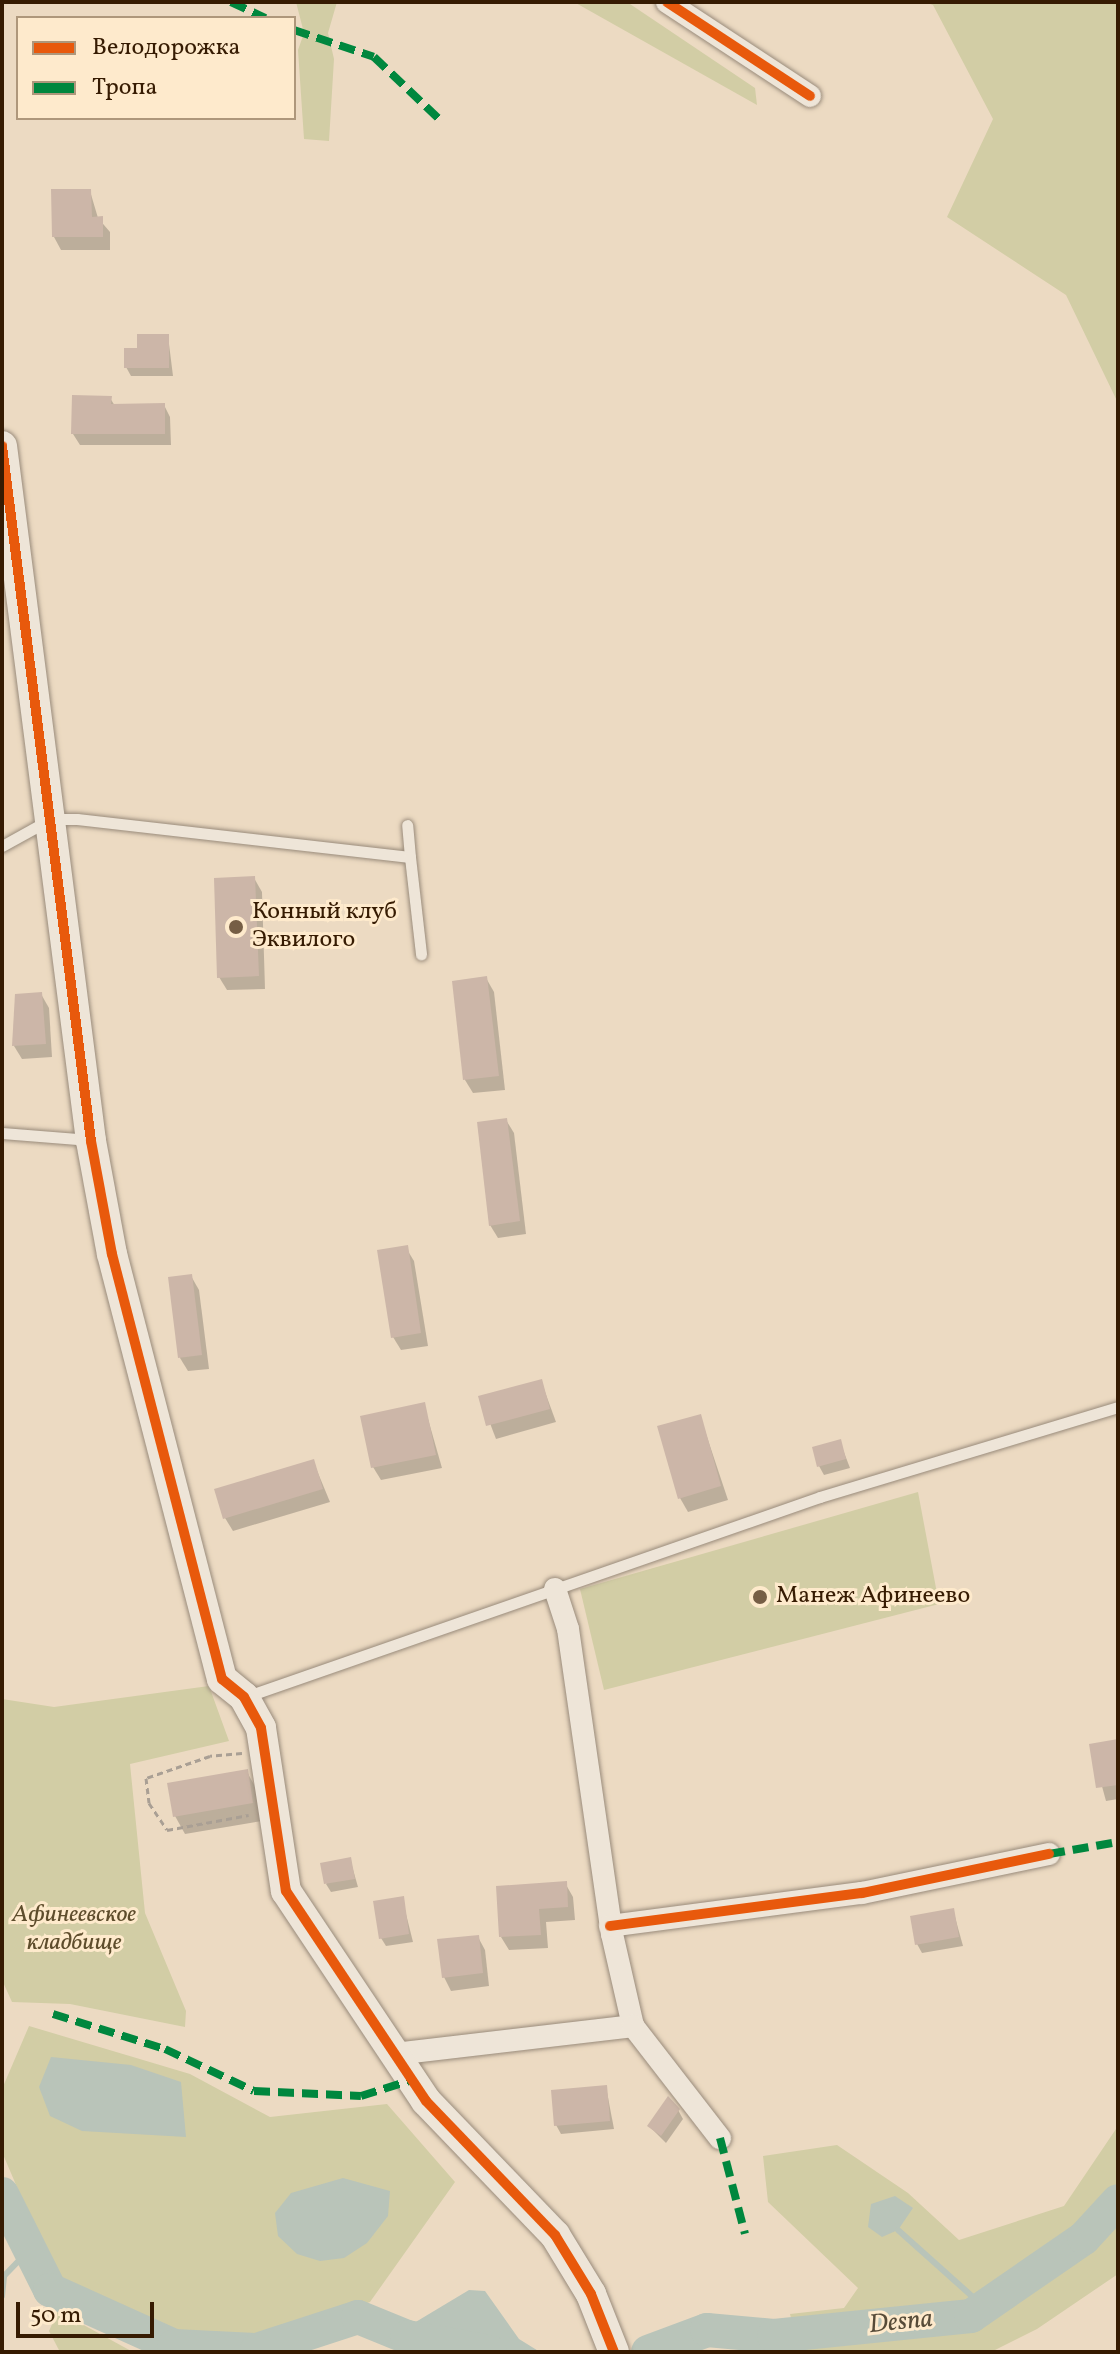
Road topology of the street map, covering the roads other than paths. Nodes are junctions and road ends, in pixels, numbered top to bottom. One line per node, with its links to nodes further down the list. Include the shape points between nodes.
1 (667, 2): 2 (street)
2 (810, 96)
3 (2, 446): 4 (street)
4 (10, 567): 5 (street)
5 (51, 819): 7 (lane); 8 (lane); 11 (street)
6 (407, 825): 8 (lane)
7 (2, 846)
8 (410, 857): 9 (lane)
9 (421, 954)
10 (2, 1133): 11 (lane)
11 (91, 1141): 14 (street, via 112,1254 222,1679)
12 (1118, 1407): 13 (lane, via 820,1497)
13 (555, 1589): 14 (lane); 16 (street, via 568,1629)
14 (244, 1697): 18 (street, via 261,1728 286,1891)
15 (1049, 1854): 16 (street, via 862,1893)
16 (610, 1926): 17 (street)
17 (633, 2026): 18 (street); 19 (street)
18 (395, 2054): 20 (street, via 426,2101 555,2235 591,2294)
19 (720, 2138)
20 (614, 2352)

